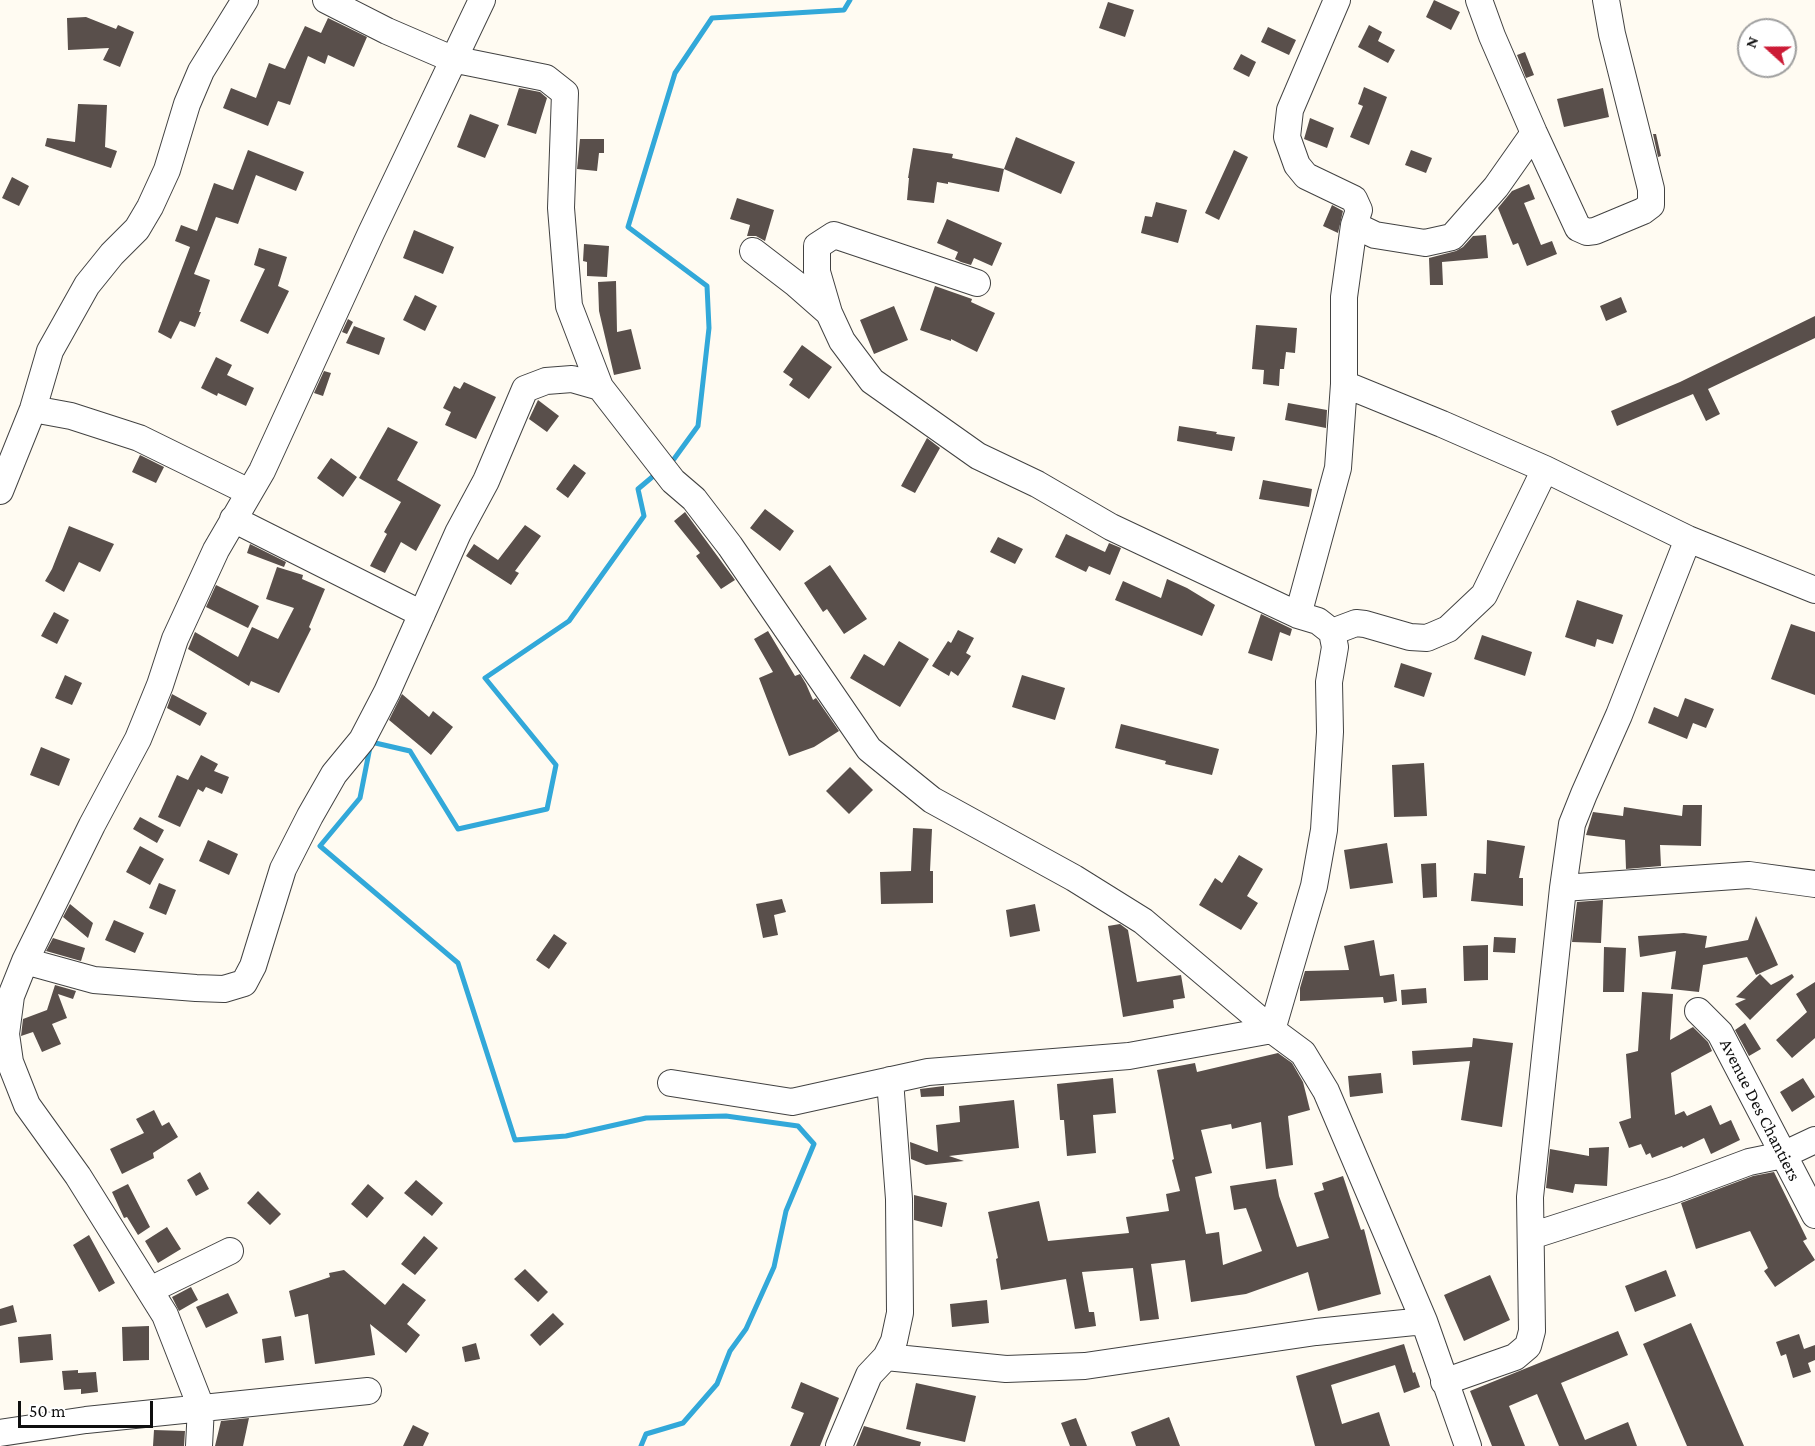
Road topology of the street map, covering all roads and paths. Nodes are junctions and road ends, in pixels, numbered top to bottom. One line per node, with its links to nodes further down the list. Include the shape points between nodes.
1 (245, 0): 15 (street, via 201,71 150,207 137,229 87,285 64,324 50,351)
2 (326, 0): 7 (street)
3 (482, 0): 7 (street)
4 (1337, 0): 9 (street, via 1290,110 1287,137 1297,165 1306,176 1354,199 1359,210)
5 (1479, 0): 8 (street)
6 (1606, 0): 8 (street, via 1651,189 1651,205 1595,231 1578,228)
7 (452, 59): 14 (street, via 546,78 565,93 561,208 569,306); 18 (street)
8 (1534, 133): 9 (street, via 1452,237 1425,243 1376,235)
9 (1354, 225): 13 (street, via 1344,297)
10 (753, 251): 12 (street)
11 (977, 283): 12 (street, via 834,235 817,246 817,272)
12 (829, 313): 23 (street, via 842,341 872,381 978,456 1037,484 1111,527)
13 (1344, 384): 16 (street); 23 (street, via 1338,468)
14 (600, 387): 22 (street, via 572,380 546,381 525,389); 29 (street, via 730,546 869,749 932,800 1143,921)
15 (33, 408): 17 (street); 18 (street, via 139,438)
16 (1545, 469): 20 (street); 24 (street, via 1484,595 1448,629 1427,638 1356,623)
17 (0, 491)
18 (249, 492): 19 (street)
19 (233, 519): 22 (street); 27 (street, via 175,639 138,739)
20 (1688, 539): 21 (street); 26 (street, via 1572,824)
21 (1815, 590)
22 (422, 614): 27 (street, via 362,740 334,774 283,868 253,966 244,983 224,989 94,980)
23 (1298, 615): 24 (street, via 1318,621)
24 (1332, 632): 29 (street, via 1335,647 1329,682 1324,830 1314,885)
25 (1815, 884): 26 (street, via 1749,875)
26 (1563, 888): 35 (street, via 1530,1197)
27 (26, 961): 37 (street, via 11,996 6,1034 10,1062 27,1105 78,1176)
28 (1698, 1011): 33 (street, Avenue Des Chantiers, via 1720,1033)
29 (1272, 1030): 30 (street, via 1129,1056 928,1071); 38 (street, via 1303,1053 1326,1091)
30 (890, 1080): 31 (street, via 792,1102); 39 (street, via 899,1199 900,1313)
31 (671, 1083)
32 (1815, 1140): 33 (street)
33 (1783, 1155): 34 (street, Avenue Des Chantiers); 35 (street, via 1749,1162)
34 (1815, 1215)
35 (1531, 1236): 40 (street, via 1532,1331 1528,1346 1515,1357)
36 (230, 1251): 37 (street)
37 (150, 1290): 42 (street, via 165,1316)
38 (1424, 1321): 39 (street, via 1316,1332 1084,1366 1006,1369); 40 (street)
39 (886, 1357): 45 (street, via 869,1375)
40 (1444, 1382): 46 (street)
41 (368, 1391): 42 (street)
42 (201, 1407): 43 (street); 44 (street)
43 (0, 1433)
44 (198, 1446)
45 (839, 1446)
46 (1468, 1446)

